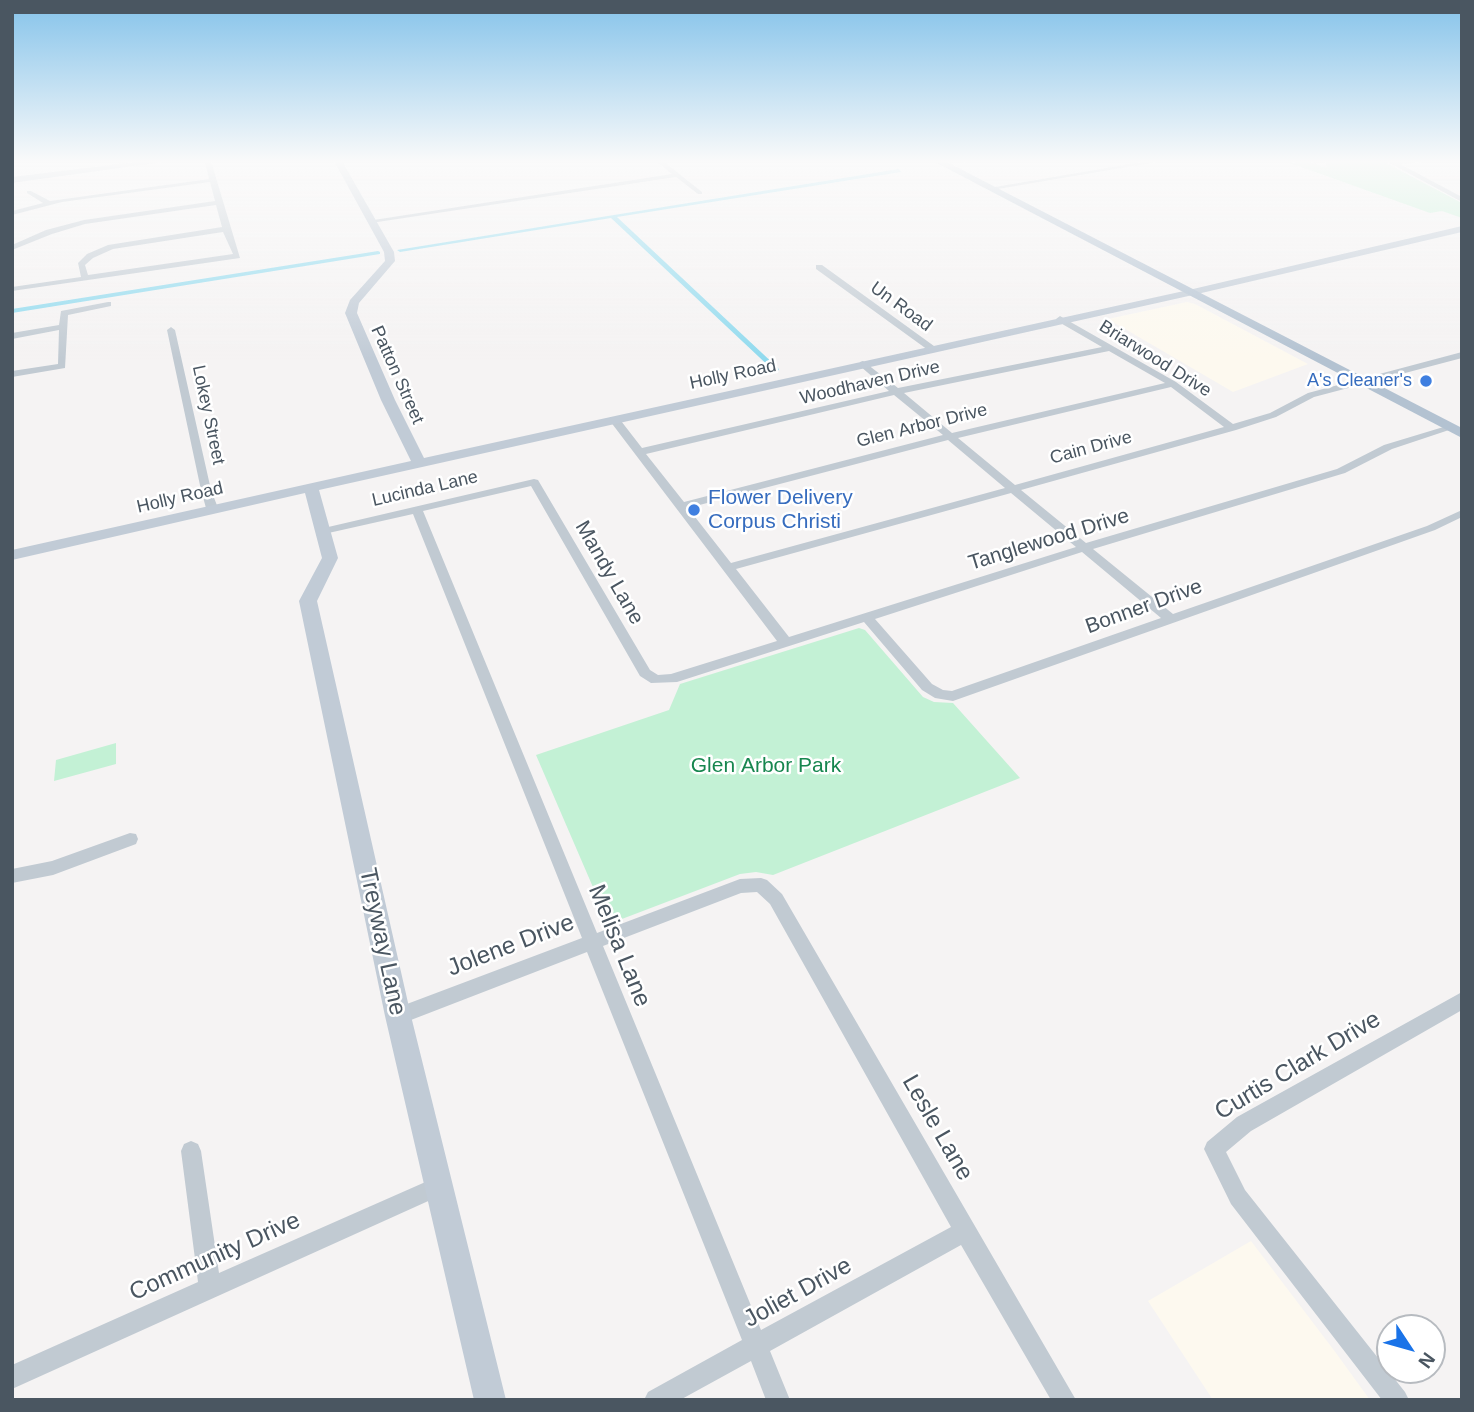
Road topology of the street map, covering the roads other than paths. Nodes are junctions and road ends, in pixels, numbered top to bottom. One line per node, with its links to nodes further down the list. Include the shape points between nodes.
1 (67, 227): 6 (street)
2 (375, 227): 29 (main road, Patton Street, via 390,261 354,302 351,313)
3 (1068, 227): 10 (main road)
4 (226, 229): 8 (street, via 111,247 81,265); 8 (street, via 237,256)
5 (1462, 229): 10 (main road, Holly Road)
6 (12, 248)
7 (819, 267): 16 (street, Un Road)
8 (85, 278): 9 (street)
9 (12, 289)
10 (1194, 292): 12 (main road, Holly Road); 21 (main road)
11 (108, 304): 13 (street, via 64,313)
12 (1060, 320): 16 (main road, Holly Road); 17 (street, Briarwood Drive)
13 (63, 327): 15 (street); 20 (street, via 62,366)
14 (171, 330): 34 (street, Lokey Street)
15 (12, 336)
16 (931, 348): 19 (main road, Holly Road)
17 (1109, 348): 22 (street, Briarwood Drive); 23 (street, Woodhaven Drive)
18 (1462, 355): 21 (street, Cain Drive)
19 (863, 364): 23 (street); 24 (main road, Holly Road)
20 (12, 374)
21 (1362, 383): 25 (street, Cain Drive, via 1311,395 1273,415); 26 (main road)
22 (1173, 384): 25 (street, Briarwood Drive); 27 (street, Glen Arbor Drive)
23 (895, 392): 27 (street); 28 (street, Woodhaven Drive)
24 (614, 419): 28 (street); 29 (main road, Holly Road)
25 (1231, 428): 32 (street, Cain Drive)
26 (1456, 431): 38 (street, Tanglewood Drive, via 1388,447 1341,471)
27 (952, 436): 32 (street); 33 (street, Glen Arbor Drive)
28 (640, 453): 33 (street)
29 (418, 462): 31 (main road, Holly Road)
30 (534, 481): 35 (street, Lucinda Lane); 44 (street, Mandy Lane, via 645,673)
31 (311, 487): 34 (main road, Holly Road); 37 (main road, Treyway Lane)
32 (1012, 487): 38 (street); 40 (street, Cain Drive)
33 (681, 506): 40 (street)
34 (212, 508): 39 (main road, Holly Road)
35 (417, 510): 37 (street, Lucinda Lane); 48 (street, Melisa Lane)
36 (1462, 513): 42 (street, Bonner Drive, via 1431,528)
37 (324, 531): 50 (main road, Treyway Lane, via 330,558 308,601)
38 (1083, 548): 41 (street, Tanglewood Drive); 42 (street)
39 (12, 555)
40 (727, 568): 43 (street)
41 (867, 618): 42 (street, Bonner Drive, via 927,687 953,696); 43 (street, Tanglewood Drive)
42 (1169, 618)
43 (786, 643): 44 (street, Tanglewood Drive)
44 (656, 680)
45 (130, 839): 46 (street, via 53,868)
46 (12, 876)
47 (761, 885): 48 (street, Jolene Drive, via 740,886); 53 (street, Lesle Lane, via 776,899)
48 (591, 942): 50 (street, Jolene Drive); 55 (street, Melisa Lane)
49 (1462, 1000): 61 (street, Curtis Clark Drive, via 1244,1124 1214,1149 1238,1197)
50 (398, 1016): 52 (main road, Treyway Lane)
51 (191, 1152): 54 (street)
52 (439, 1186): 54 (street, Community Drive); 57 (main road, Treyway Lane)
53 (965, 1231): 55 (street, Joliet Drive); 60 (street, Lesle Lane)
54 (210, 1288): 56 (street, Community Drive)
55 (756, 1346): 58 (street, Joliet Drive); 59 (street, Melisa Lane)
56 (12, 1377)
57 (490, 1400)
58 (656, 1400)
59 (778, 1400)
60 (1065, 1400)
61 (1397, 1400)

